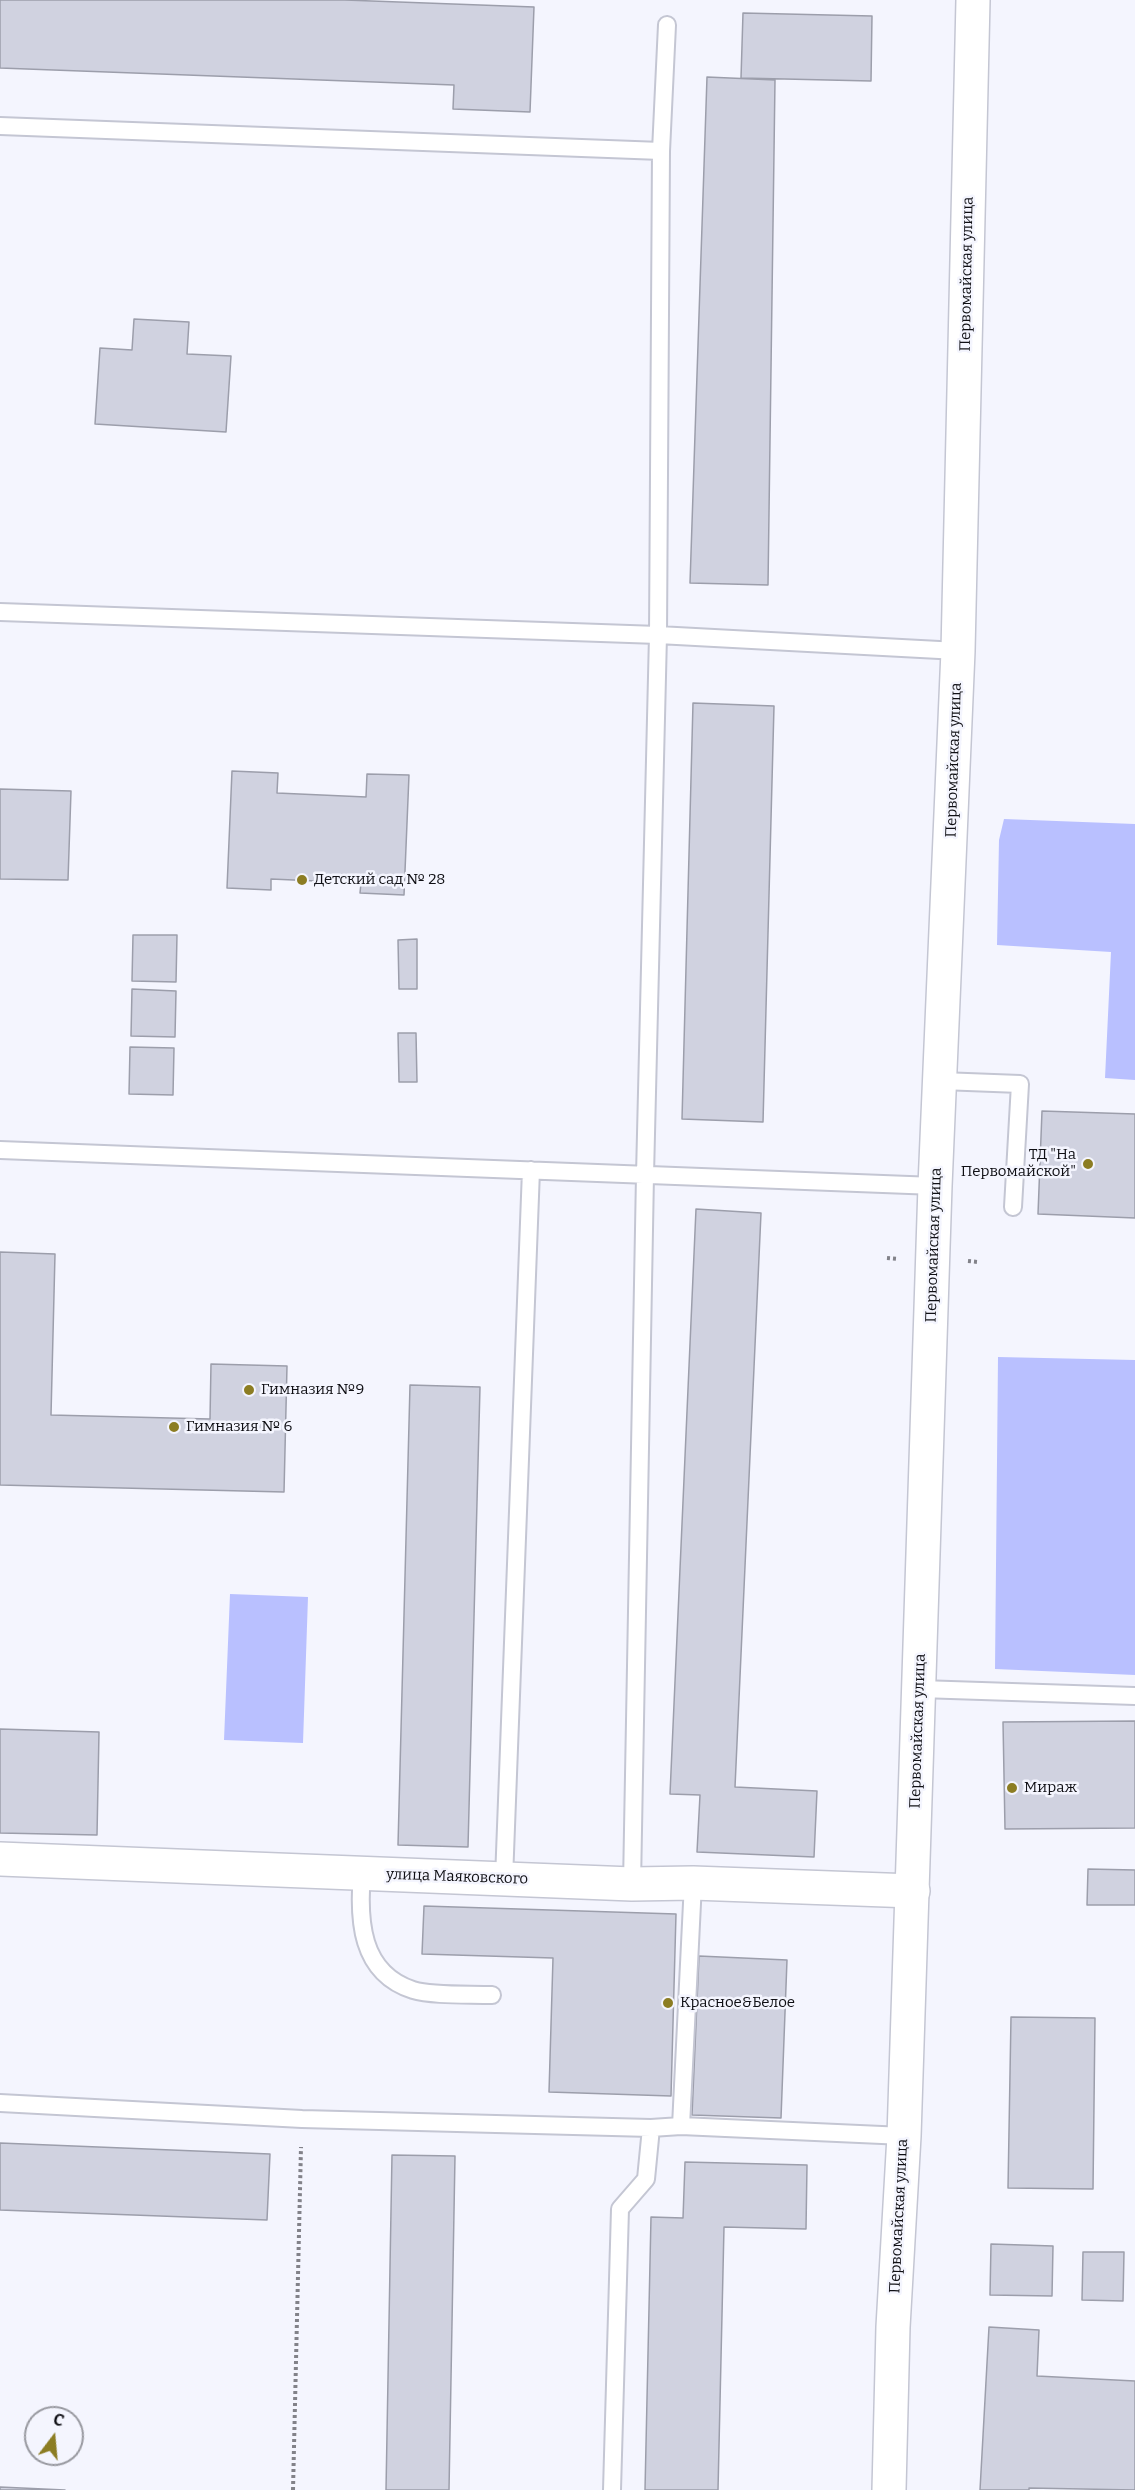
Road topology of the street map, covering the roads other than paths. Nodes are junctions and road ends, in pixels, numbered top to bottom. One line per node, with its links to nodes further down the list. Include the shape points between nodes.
1 (972, 0): 7 (street, Первомайская улица)
2 (667, 25): 4 (lane)
3 (0, 126): 4 (lane)
4 (661, 151): 6 (lane)
5 (0, 612): 6 (lane)
6 (658, 635): 7 (lane); 11 (lane)
7 (958, 651): 8 (street, Первомайская улица)
8 (940, 1081): 12 (street, Первомайская улица); 13 (lane, via 1020,1084)
9 (0, 1150): 10 (lane)
10 (531, 1170): 11 (lane); 18 (lane)
11 (645, 1175): 12 (lane); 20 (lane)
12 (935, 1186): 14 (street, Первомайская улица)
13 (1013, 1206)
14 (920, 1689): 15 (lane); 21 (street, Первомайская улица)
15 (1135, 1696)
16 (0, 1859): 17 (street, улица Маяковского)
17 (362, 1873): 18 (street, улица Маяковского); 22 (lane, via 360,1920 368,1952 380,1968 396,1983 415,1990)
18 (504, 1879): 20 (street, улица Маяковского)
19 (693, 1883): 20 (street, улица Маяковского); 21 (street, улица Маяковского); 24 (lane)
20 (632, 1884)
21 (914, 1891): 26 (street, Первомайская улица)
22 (492, 1995)
23 (0, 2103): 25 (lane, via 302,2119)
24 (681, 2126): 25 (lane); 26 (lane)
25 (651, 2128): 27 (lane, via 646,2179 620,2210)
26 (904, 2136): 28 (street, Первомайская улица, via 892,2327)
27 (612, 2490)
28 (889, 2490)

